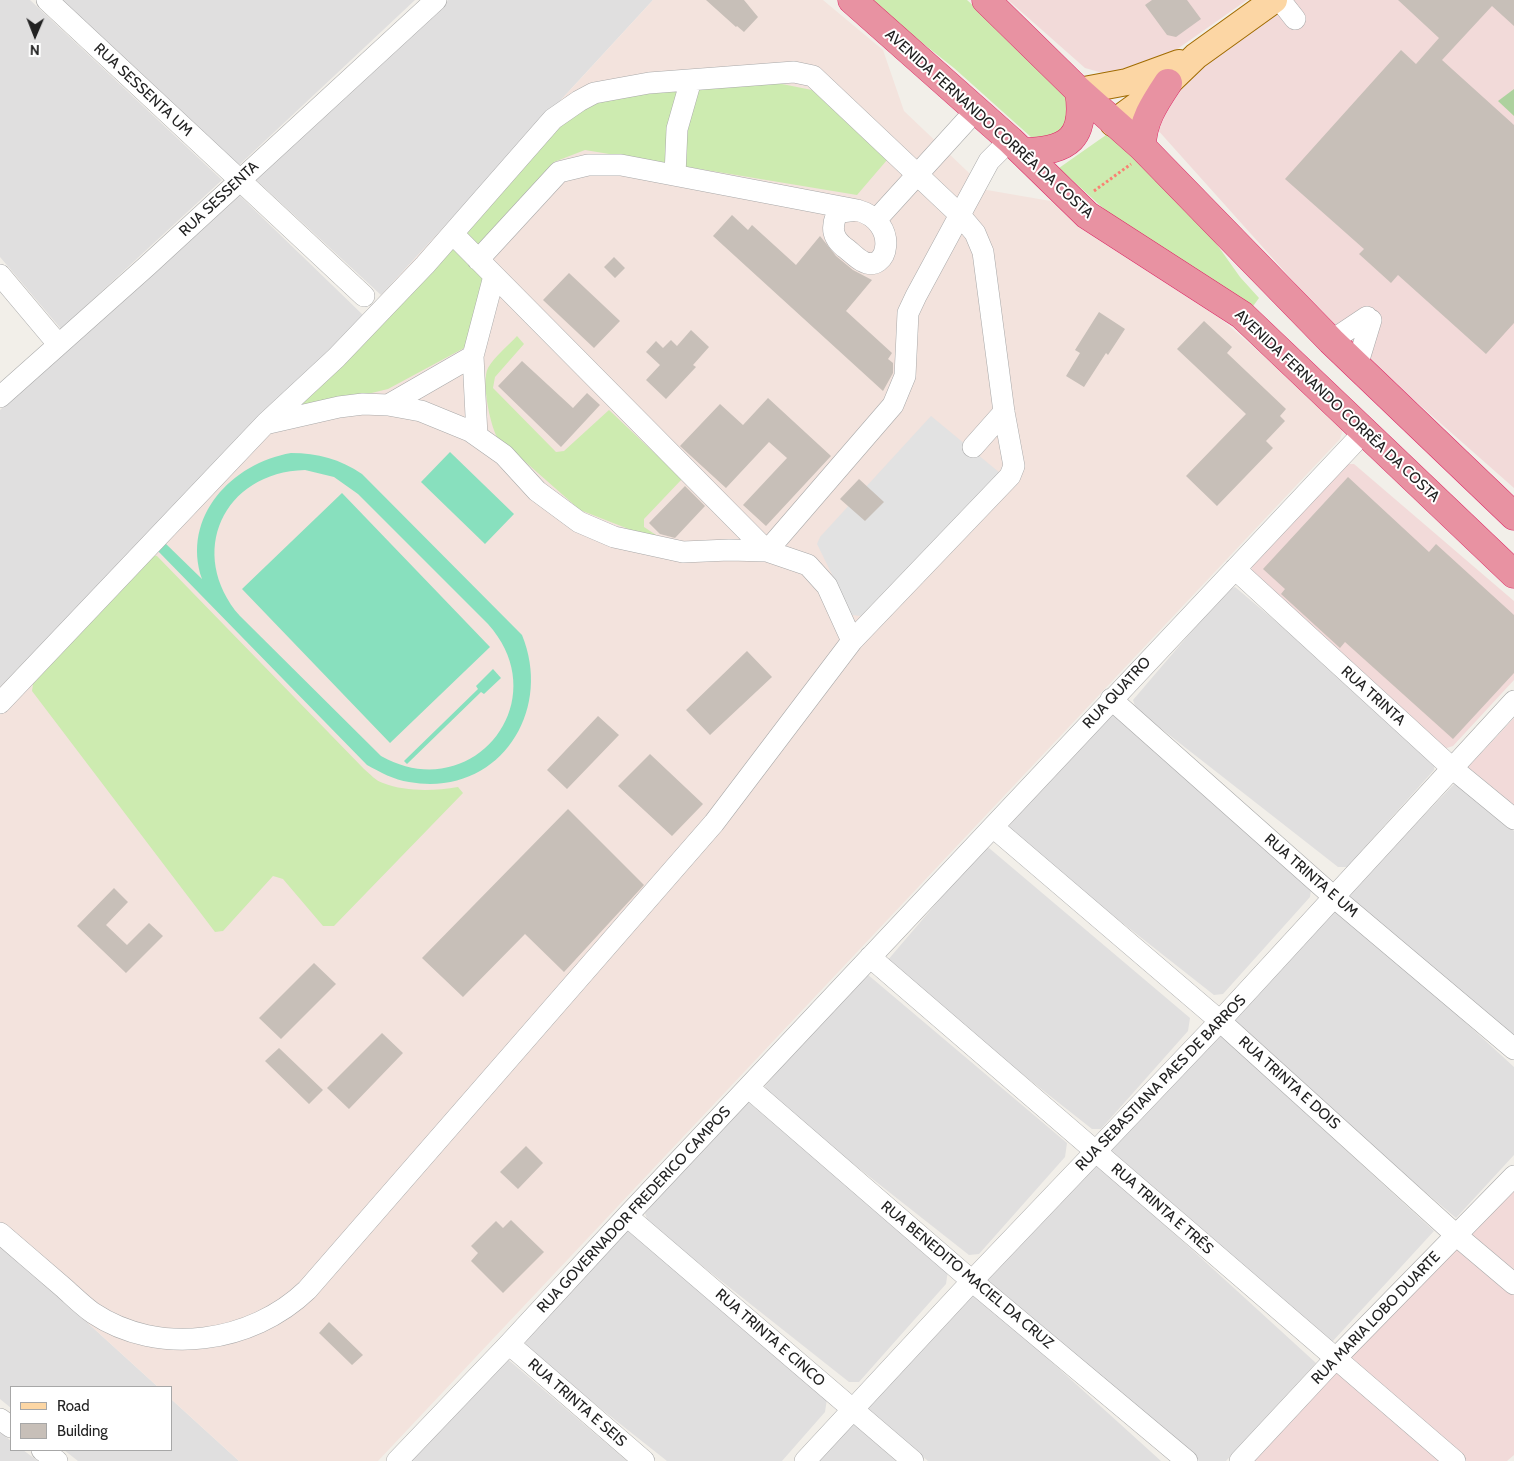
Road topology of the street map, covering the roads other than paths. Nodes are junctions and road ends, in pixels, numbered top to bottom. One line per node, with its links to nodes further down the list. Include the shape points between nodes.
1 (47, 0): 19 (street, RUA SESSENTA UM)
2 (436, 0): 19 (street, RUA SESSENTA)
3 (852, 0): 12 (highway, AVENIDA FERNANDO CORRÊA DA COSTA)
4 (986, 0): 11 (highway)
5 (1274, 0): 8 (main road)
6 (1280, 0): 7 (street)
7 (1295, 20)
8 (1196, 56): 10 (main road); 11 (main road, via 1127,82)
9 (691, 80): 17 (street, via 794,72 813,76); 18 (street, via 677,129); 23 (street, via 649,83 594,93 579,101 554,119)
10 (1168, 83): 13 (main road); 16 (highway, via 1145,121)
11 (1079, 91): 13 (highway); 14 (highway, via 1082,113 1079,128)
12 (976, 110): 15 (highway, AVENIDA FERNANDO CORRÊA DA COSTA); 17 (street)
13 (1113, 123): 14 (highway); 16 (highway)
14 (1066, 143): 15 (highway, via 1046,152)
15 (1017, 146): 21 (street, via 989,161); 36 (highway, AVENIDA FERNANDO CORRÊA DA COSTA, via 1087,215 1242,315)
16 (1137, 155): 28 (highway)
17 (916, 174): 21 (street); 22 (street)
18 (675, 175): 20 (street); 24 (street, via 621,165 588,165 559,172)
19 (239, 180): 27 (street, RUA SESSENTA UM); 29 (street, RUA SESSENTA)
20 (857, 210): 22 (street); 22 (street, via 836,216 833,232 835,240 863,262 881,258 888,245)
21 (959, 214): 34 (street, via 975,233 983,252); 40 (street, via 908,313 905,376 893,405)
22 (876, 220)
23 (453, 234): 24 (street); 35 (street, via 336,358)
24 (478, 260): 26 (street)
25 (0, 275): 29 (street)
26 (494, 276): 30 (street); 40 (street)
27 (364, 296)
28 (1330, 340): 31 (highway); 31 (street, via 1369,318)
29 (58, 344): 32 (street, RUA SESSENTA)
30 (474, 356): 33 (street); 37 (street)
31 (1357, 366): 39 (highway)
32 (0, 397)
33 (388, 405): 35 (street, via 339,407); 37 (street, via 420,411)
34 (1004, 412): 38 (street); 43 (street, via 1014,466 1010,476)
35 (266, 423): 46 (street)
36 (1365, 430): 41 (street, RUA QUATRO); 42 (highway, AVENIDA FERNANDO CORRÊA DA COSTA)
37 (477, 436): 40 (street, via 504,455 537,490 572,516 614,537 683,552)
38 (973, 447)
39 (1514, 516)
40 (767, 552): 43 (street, via 808,566 815,572 828,586)
41 (1235, 569): 44 (street, RUA QUATRO); 47 (street, RUA TRINTA)
42 (1514, 574)
43 (852, 641): 58 (street, via 708,830 293,1304 252,1327 229,1334 175,1339 145,1334 92,1312)
44 (1111, 699): 49 (street, RUA QUATRO); 50 (street, RUA TRINTA E UM)
45 (1514, 701): 47 (street, RUA SEBASTIANA PAES DE BARROS)
46 (0, 703)
47 (1452, 768): 48 (street, RUA TRINTA); 50 (street, RUA SEBASTIANA PAES DE BARROS)
48 (1514, 820)
49 (993, 827): 51 (street, RUA QUATRO); 52 (street, RUA TRINTA E DOIS)
50 (1335, 898): 52 (street, RUA SEBASTIANA PAES DE BARROS); 53 (street, RUA TRINTA E UM)
51 (870, 957): 54 (street, RUA GOVERNADOR FREDERICO CAMPOS); 55 (street, RUA TRINTA E TRÊS)
52 (1220, 1021): 55 (street, RUA SEBASTIANA PAES DE BARROS); 59 (street, RUA TRINTA E DOIS)
53 (1514, 1049)
54 (749, 1088): 57 (street, RUA GOVERNADOR FREDERICO CAMPOS); 60 (street, RUA BENEDITO MACIEL DA CRUZ)
55 (1096, 1152): 60 (street, RUA SEBASTIANA PAES DE BARROS); 63 (street, RUA TRINTA E TRÊS)
56 (1514, 1176): 59 (street, RUA MARIA LOBO DUARTE)
57 (627, 1216): 62 (street, RUA GOVERNADOR FREDERICO CAMPOS); 64 (street, RUA TRINTA E CINCO)
58 (0, 1233)
59 (1456, 1236): 61 (street, RUA TRINTA E DOIS); 63 (street, RUA MARIA LOBO DUARTE)
60 (972, 1281): 64 (street, RUA SEBASTIANA PAES DE BARROS); 71 (street, RUA BENEDITO MACIEL DA CRUZ)
61 (1514, 1284)
62 (509, 1344): 67 (street, RUA GOVERNADOR FREDERICO CAMPOS); 68 (street, RUA TRINTA E SEIS)
63 (1335, 1359): 72 (street, RUA MARIA LOBO DUARTE); 73 (street, RUA TRINTA E TRÊS)
64 (853, 1409): 69 (street, RUA SEBASTIANA PAES DE BARROS); 70 (street, RUA TRINTA E CINCO)
65 (43, 1451): 66 (street)
66 (57, 1461)
67 (397, 1461)
68 (644, 1461)
69 (805, 1461)
70 (913, 1461)
71 (1187, 1461)
72 (1240, 1461)
73 (1455, 1461)

